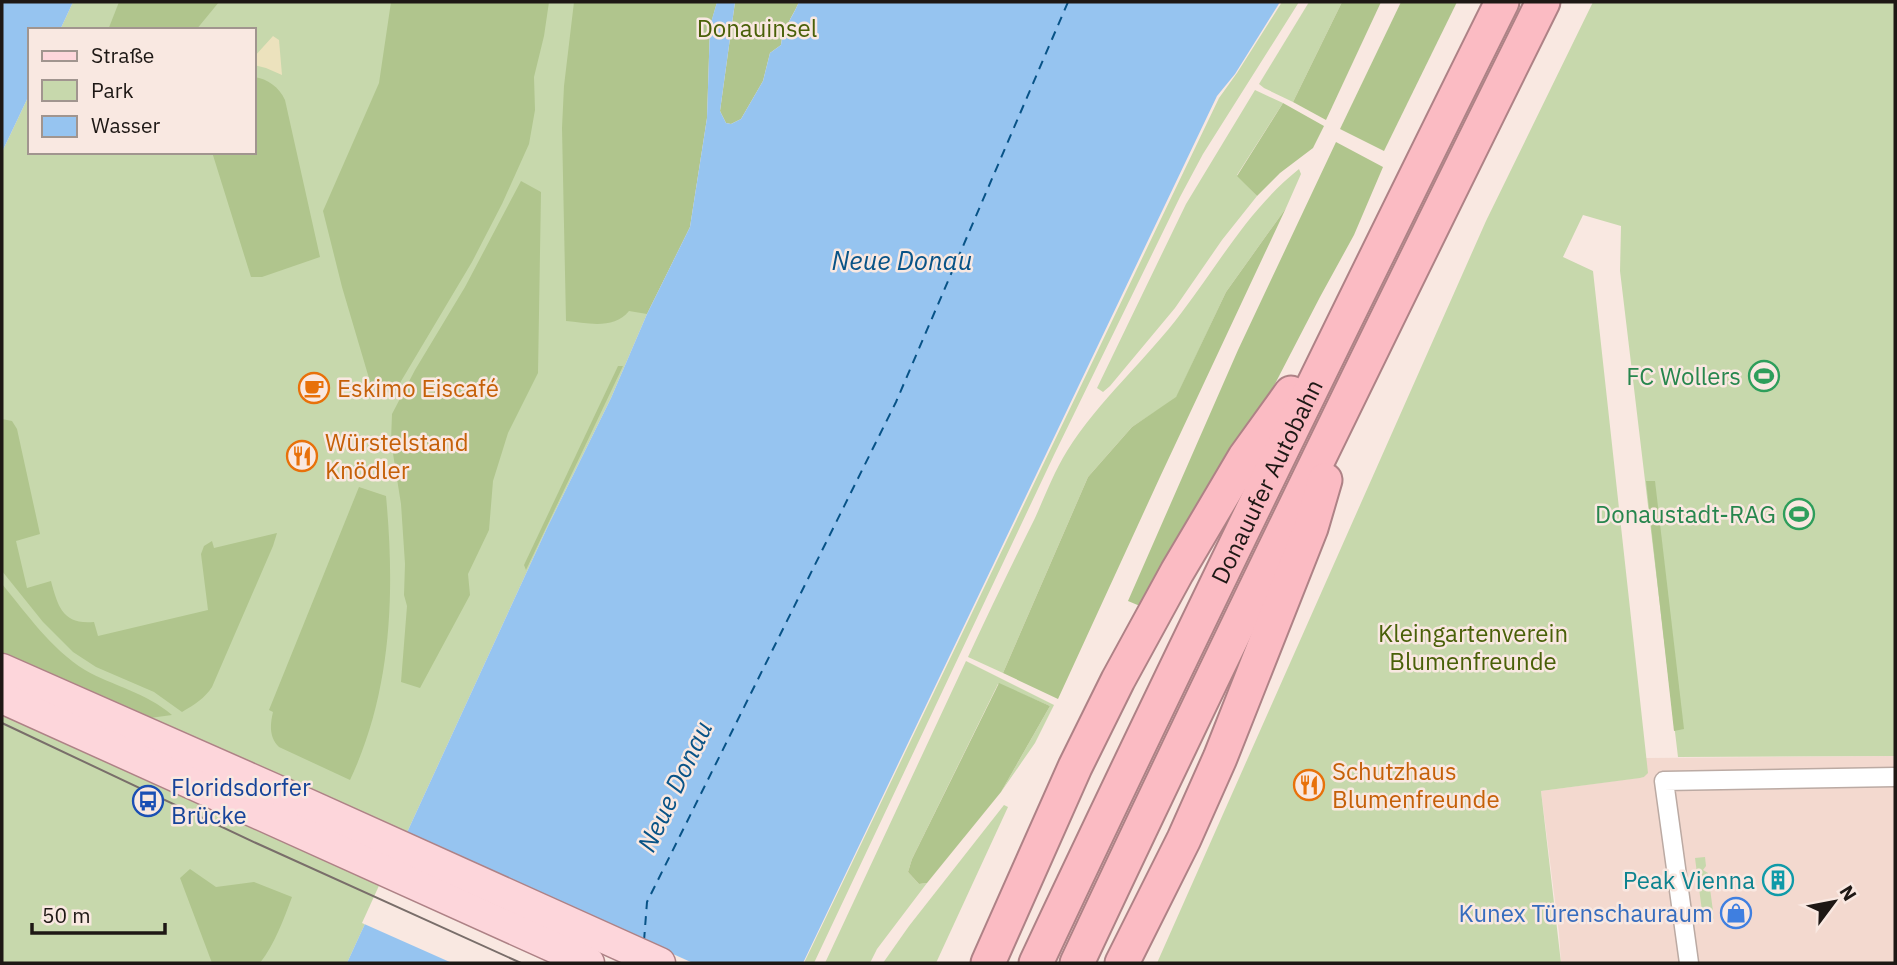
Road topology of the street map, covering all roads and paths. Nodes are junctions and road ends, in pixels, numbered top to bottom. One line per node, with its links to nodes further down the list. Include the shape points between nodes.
1 (1502, 2): 3 (highway, Donauufer Autobahn)
2 (1543, 2): 4 (highway, Donauufer Autobahn)
3 (1347, 314): 11 (highway, via 1245,457 1177,572 1075,768); 12 (highway, Donauufer Autobahn)
4 (1354, 383): 13 (highway, Donauufer Autobahn); 14 (highway, via 1311,528 1220,758)
5 (2, 668): 8 (main road)
6 (2, 698): 8 (main road)
7 (1895, 777): 15 (street, via 1664,781)
8 (322, 827): 9 (main road); 10 (main road)
9 (589, 963)
10 (660, 963)
11 (988, 963)
12 (1036, 963)
13 (1077, 963)
14 (1122, 963)
15 (1689, 963)

